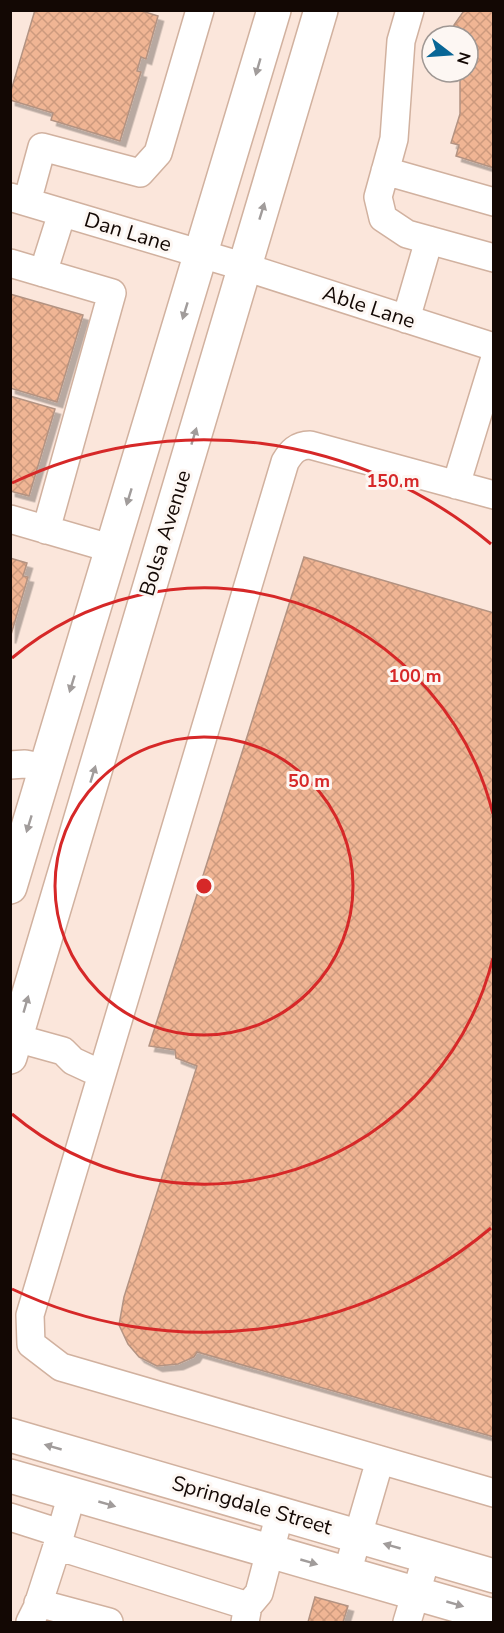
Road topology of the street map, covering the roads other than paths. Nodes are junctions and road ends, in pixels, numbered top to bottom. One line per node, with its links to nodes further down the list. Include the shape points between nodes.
1 (200, 10): 6 (street, via 158,153 140,173 42,147)
2 (321, 10): 13 (main road, Bolsa Avenue, one-way to 2)
3 (410, 10): 5 (street, via 401,41 394,139)
4 (271, 11): 10 (main road, one-way to 10)
5 (386, 171): 7 (street); 9 (street, via 378,197 383,218 407,234)
6 (19, 199): 8 (street, Dan Lane)
7 (494, 202)
8 (62, 213): 10 (street, Dan Lane); 14 (street)
9 (429, 240): 11 (street); 15 (street)
10 (202, 255): 13 (street, Dan Lane); 22 (main road, one-way to 22)
11 (494, 258)
12 (10, 263): 14 (street)
13 (245, 267): 15 (street, Able Lane); 26 (main road, Bolsa Avenue, one-way to 13)
14 (43, 273): 21 (street, via 112,293)
15 (406, 319): 16 (street, Able Lane)
16 (494, 347)
17 (494, 361): 18 (street)
18 (456, 485): 19 (street); 28 (street, via 310,445 292,451 285,462)
19 (494, 495)
20 (10, 519): 21 (street)
21 (46, 530): 22 (street)
22 (113, 549): 24 (main road, one-way to 24)
23 (10, 765): 24 (street)
24 (46, 768): 25 (main road, one-way to 25); 26 (main road, via 61,775 68,785 68,801 32,917 31,934)
25 (10, 887)
26 (41, 951): 27 (main road, Bolsa Avenue, one-way to 26)
27 (13, 1047): 28 (street, via 63,1051 73,1061)
28 (104, 1064): 30 (street, via 30,1315 31,1344 61,1367)
29 (10, 1435): 34 (main road, Springdale Street, one-way to 29)
30 (380, 1460): 32 (street); 36 (street)
31 (12, 1482): 33 (main road, Springdale Street)
32 (494, 1493)
33 (72, 1494): 37 (street); 38 (main road, Springdale Street, one-way to 38)
34 (280, 1513): 36 (main road, Springdale Street); 38 (street)
35 (10, 1517): 37 (street)
36 (358, 1536): 39 (main road, Springdale Street, one-way to 36); 40 (street)
37 (58, 1539): 43 (street); 44 (street)
38 (271, 1551): 40 (main road, Springdale Street, one-way to 40); 44 (street, via 260,1593)
39 (427, 1556): 41 (main road, Springdale Street); 42 (street)
40 (347, 1573): 42 (main road, Springdale Street)
41 (494, 1576)
42 (411, 1608): 45 (main road, Springdale Street, one-way to 45)
43 (34, 1613): 46 (street)
44 (247, 1614)
45 (494, 1616)
46 (109, 1623)

